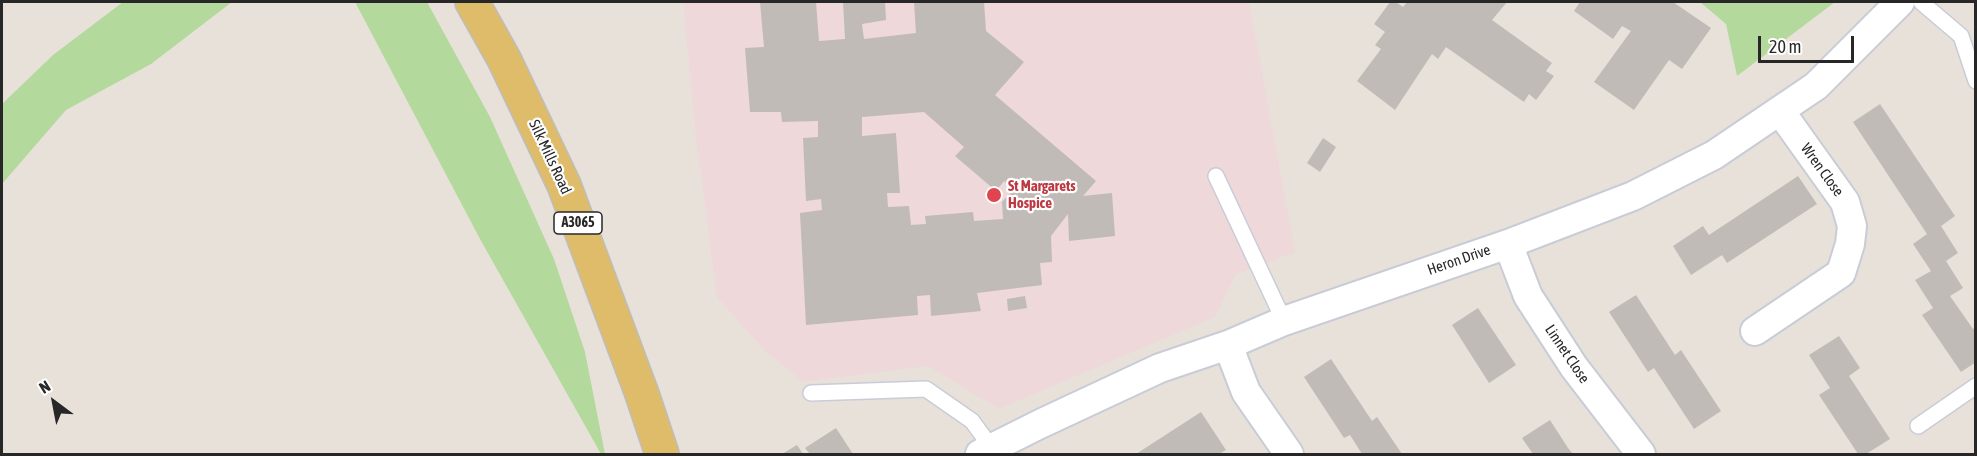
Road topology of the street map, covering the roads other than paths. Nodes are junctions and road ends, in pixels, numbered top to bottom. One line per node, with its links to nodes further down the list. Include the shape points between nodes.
1 (472, 2): 15 (main road, Silk Mills Road / A3065, via 504,58 564,185)
2 (1900, 2): 5 (street, Heron Drive, via 1816,86)
3 (1921, 2): 4 (lane, via 1961,36)
4 (1976, 81)
5 (1780, 111): 7 (street, Heron Drive, via 1714,155 1633,196); 9 (street, Wren Close, via 1845,202 1852,226 1850,244 1841,273)
6 (1216, 176): 8 (lane)
7 (1508, 244): 8 (street, Heron Drive); 17 (street, Linnet Close, via 1528,296 1574,367)
8 (1284, 321): 10 (street, Heron Drive)
9 (1755, 331)
10 (1228, 345): 14 (street, Heron Drive, via 1160,368); 16 (street, via 1246,392)
11 (1976, 386): 13 (lane)
12 (811, 393): 14 (lane, via 926,389 972,421)
13 (1918, 426)
14 (986, 451)
15 (662, 454)
16 (1289, 454)
17 (1641, 454)

